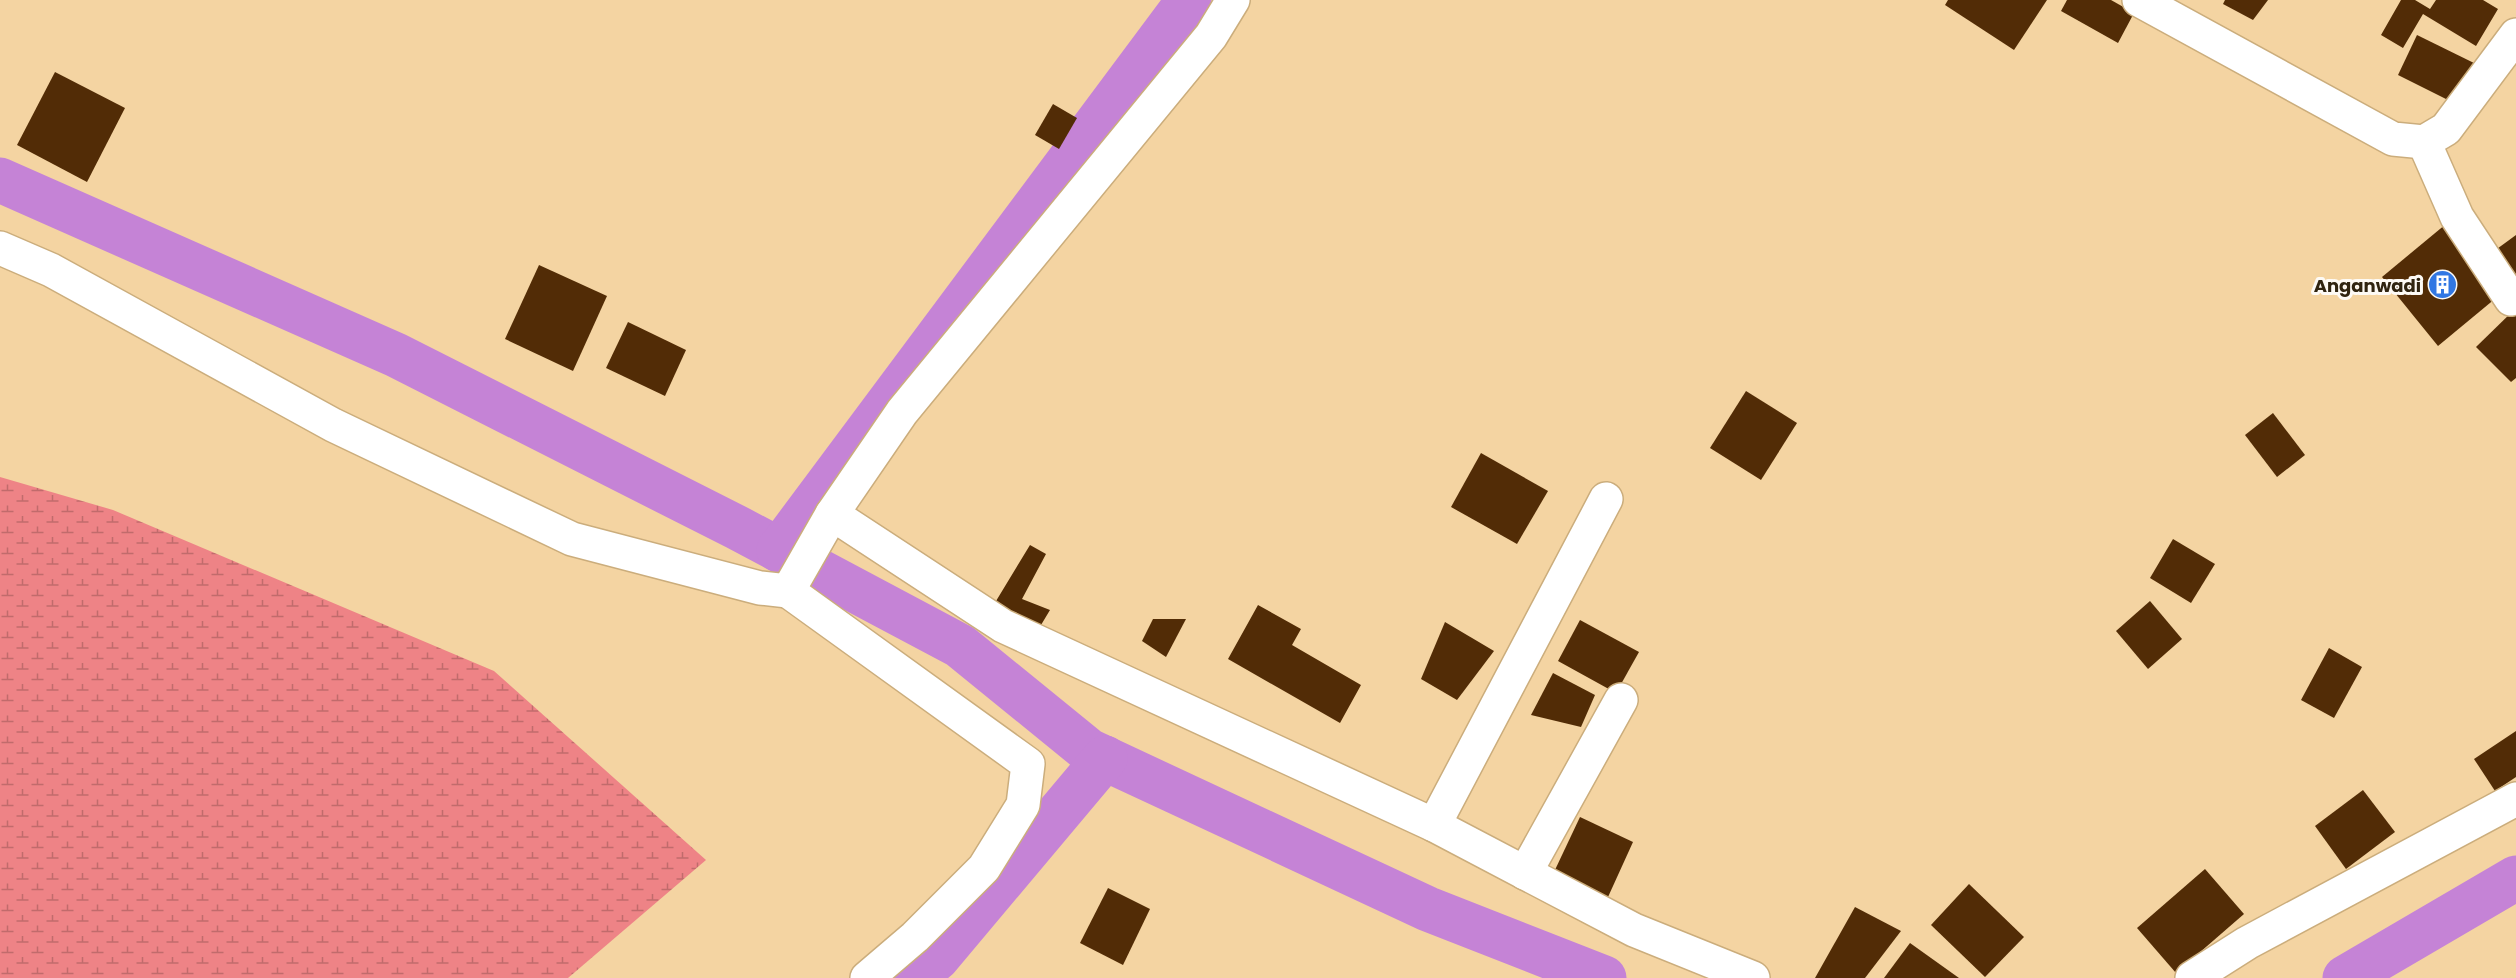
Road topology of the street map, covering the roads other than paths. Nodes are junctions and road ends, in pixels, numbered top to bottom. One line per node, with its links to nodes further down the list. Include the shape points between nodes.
1 (1233, 0): 8 (street, via 1211,36 902,412)
2 (2139, 0): 4 (street, via 2393,139)
3 (2516, 34): 4 (street, via 2446,129)
4 (2424, 142): 6 (street, via 2457,217)
5 (0, 248): 9 (street, via 51,270 333,425 572,539 760,588)
6 (2511, 299)
7 (1606, 499): 12 (street)
8 (826, 525): 9 (street); 12 (street, via 1003,626)
9 (792, 584): 14 (street, via 1028,764 1023,805 984,868 915,938)
10 (1621, 700): 13 (street)
11 (2516, 799): 16 (street, via 2247,943)
12 (1434, 825): 13 (street)
13 (1525, 873): 15 (street, via 1634,930)
14 (867, 978)
15 (1753, 978)
16 (2192, 978)

